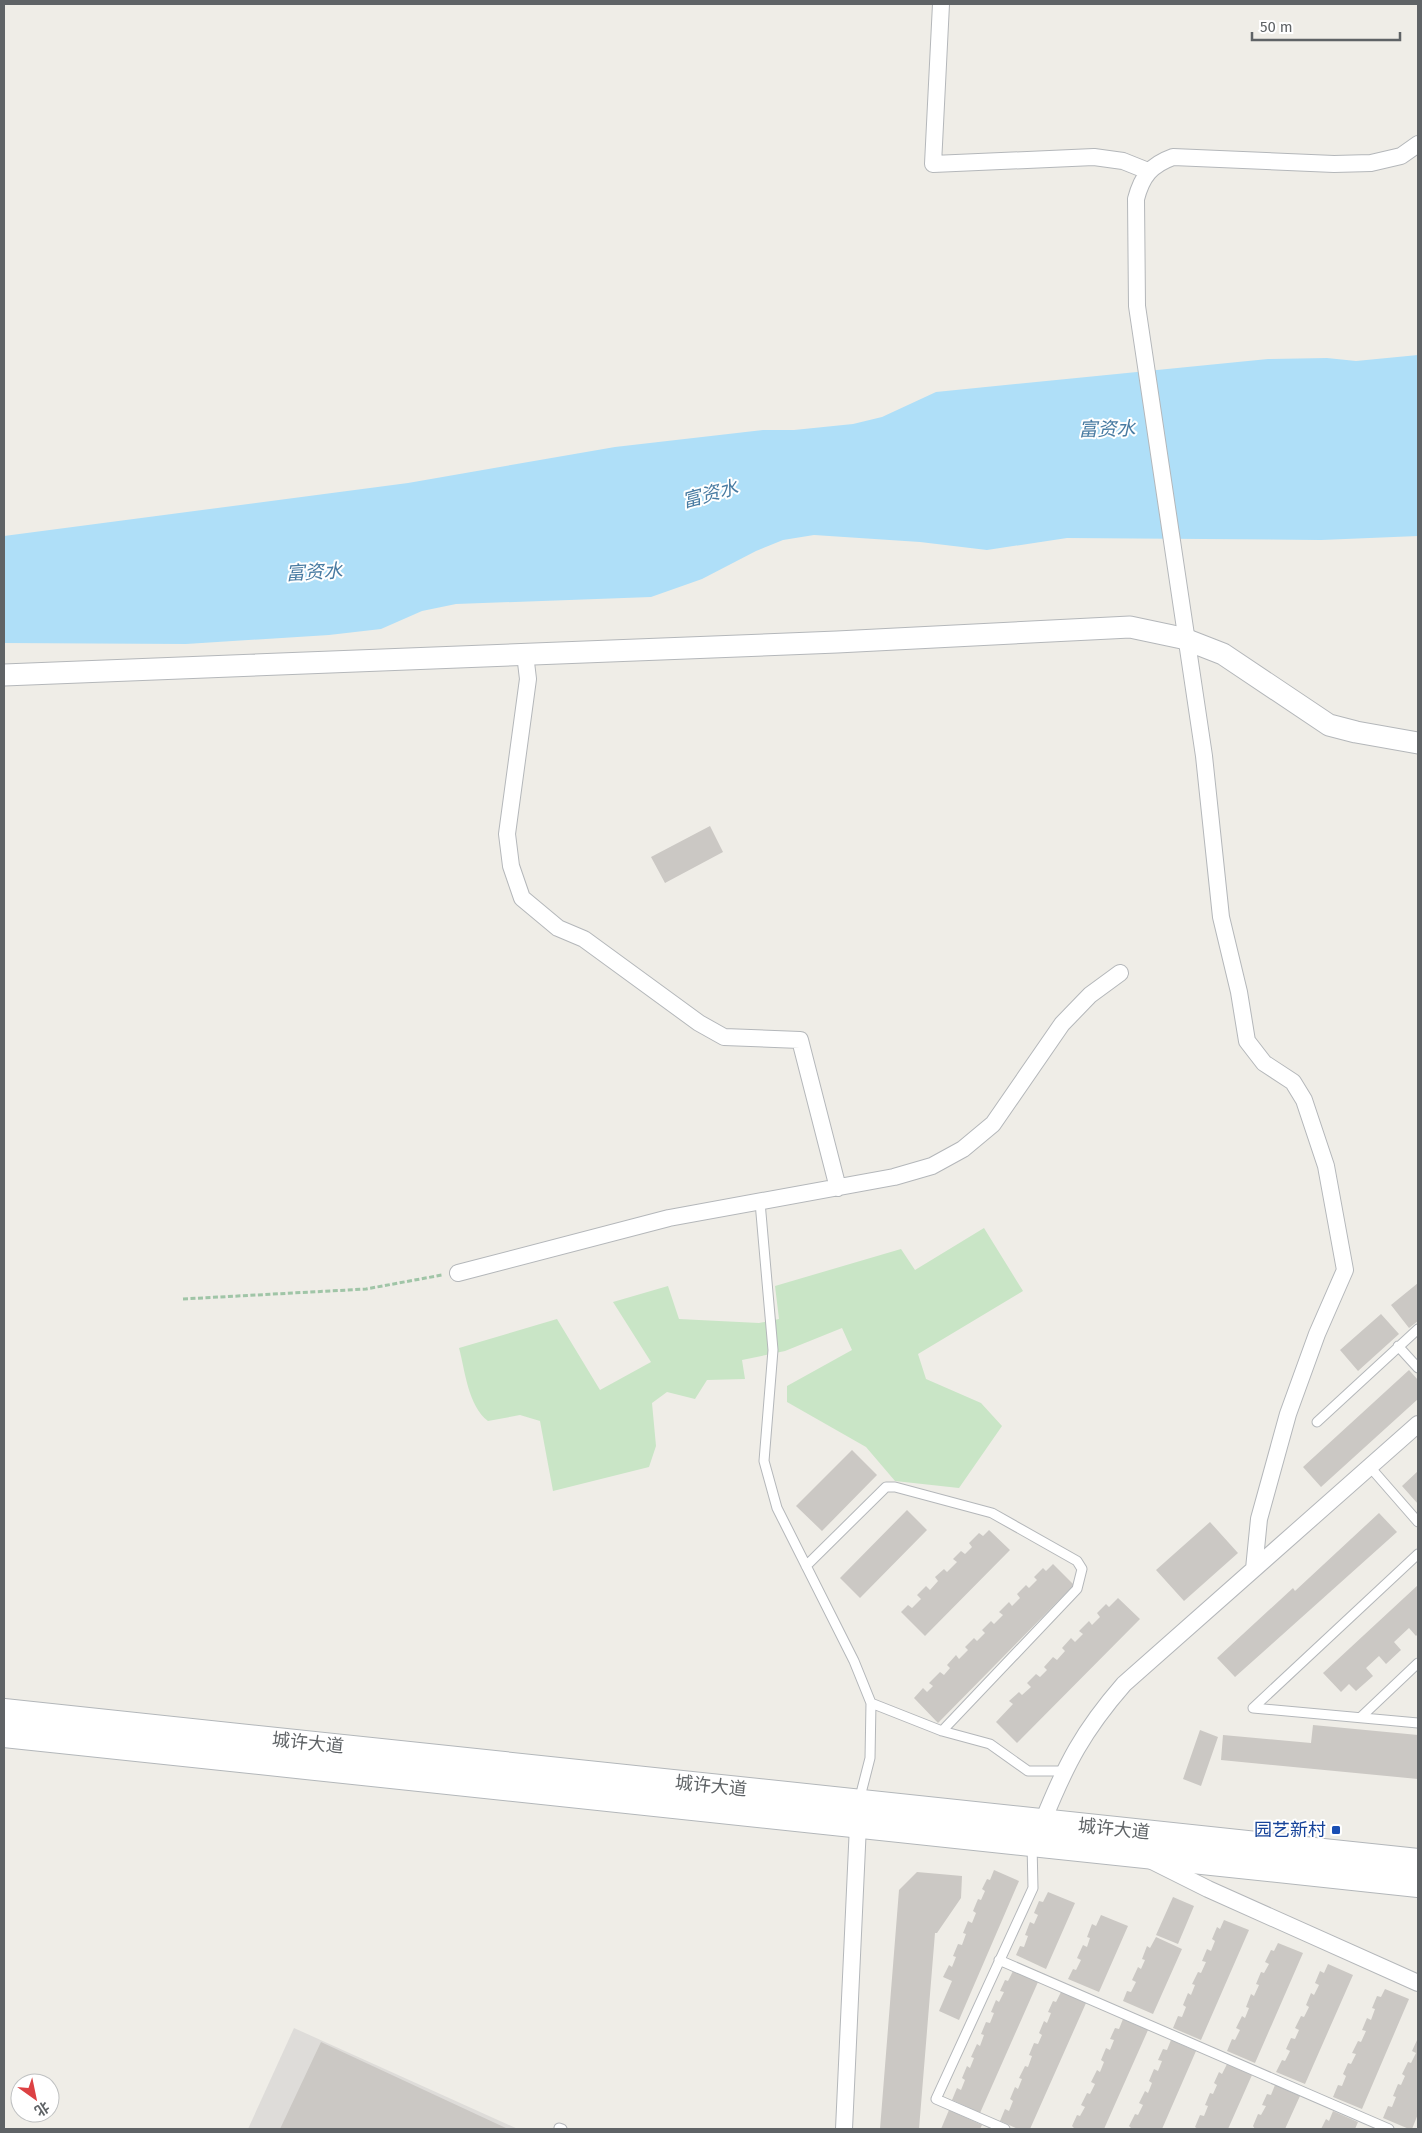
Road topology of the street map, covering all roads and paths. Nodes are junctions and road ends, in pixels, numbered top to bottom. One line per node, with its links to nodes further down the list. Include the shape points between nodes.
1 (941, 4): 3 (street, via 933,164 1094,157 1123,161)
2 (1418, 144): 3 (street, via 1401,156 1371,163 1180,156 1159,162)
3 (1148, 171): 4 (street, via 1136,199 1137,306)
4 (1187, 640): 5 (street, via 1130,628); 7 (street, via 1223,654 1329,725); 22 (street, via 1204,756 1221,917 1247,1041 1264,1063 1293,1082 1304,1100 1326,1166 1345,1270 1288,1414 1259,1518)
5 (525, 654): 6 (street); 9 (street, via 528,679 507,834 511,866 522,898 558,928 584,939 699,1023 724,1037 800,1040)
6 (4, 675)
7 (1418, 743)
8 (1120, 973): 9 (street, via 1090,995 1062,1024 1006,1109 979,1138 948,1158 913,1172)
9 (838, 1188): 10 (street)
10 (760, 1202): 11 (street, via 669,1218); 21 (lane, via 773,1350 764,1461 777,1508)
11 (458, 1273): 12 (path, via 366,1289)
12 (183, 1299)
13 (1418, 1329): 14 (lane)
14 (1398, 1346): 15 (lane); 16 (lane)
15 (1418, 1368)
16 (1317, 1422)
17 (1418, 1424): 18 (street)
18 (1370, 1467): 19 (lane); 22 (street)
19 (1418, 1522)
20 (1418, 1554): 26 (lane, via 1253,1708)
21 (806, 1566): 24 (lane, via 854,1661); 28 (lane, via 886,1487 992,1512 1077,1561 1082,1569 1077,1589)
22 (1254, 1569): 30 (street, via 1124,1684 1085,1733)
23 (1418, 1663): 26 (lane)
24 (871, 1703): 28 (lane); 31 (lane, via 870,1758)
25 (4, 1711): 31 (main road, 城许大道)
26 (1361, 1717): 27 (lane)
27 (1418, 1723)
28 (942, 1731): 30 (lane, via 990,1744 1028,1771)
29 (4, 1735): 33 (main road, 城许大道)
30 (1063, 1771): 32 (street)
31 (859, 1802): 32 (main road, 城许大道)
32 (1043, 1821): 36 (main road, 城许大道)
33 (858, 1825): 34 (main road, 城许大道); 40 (street)
34 (1032, 1844): 35 (main road, 城许大道); 38 (lane, via 1033,1888)
35 (1142, 1856): 37 (main road, 城许大道); 39 (street)
36 (1418, 1861)
37 (1418, 1885)
38 (999, 1960): 41 (lane, via 936,2099); 42 (lane)
39 (1418, 1983)
40 (844, 2129)
41 (1005, 2129)
42 (1389, 2129)

